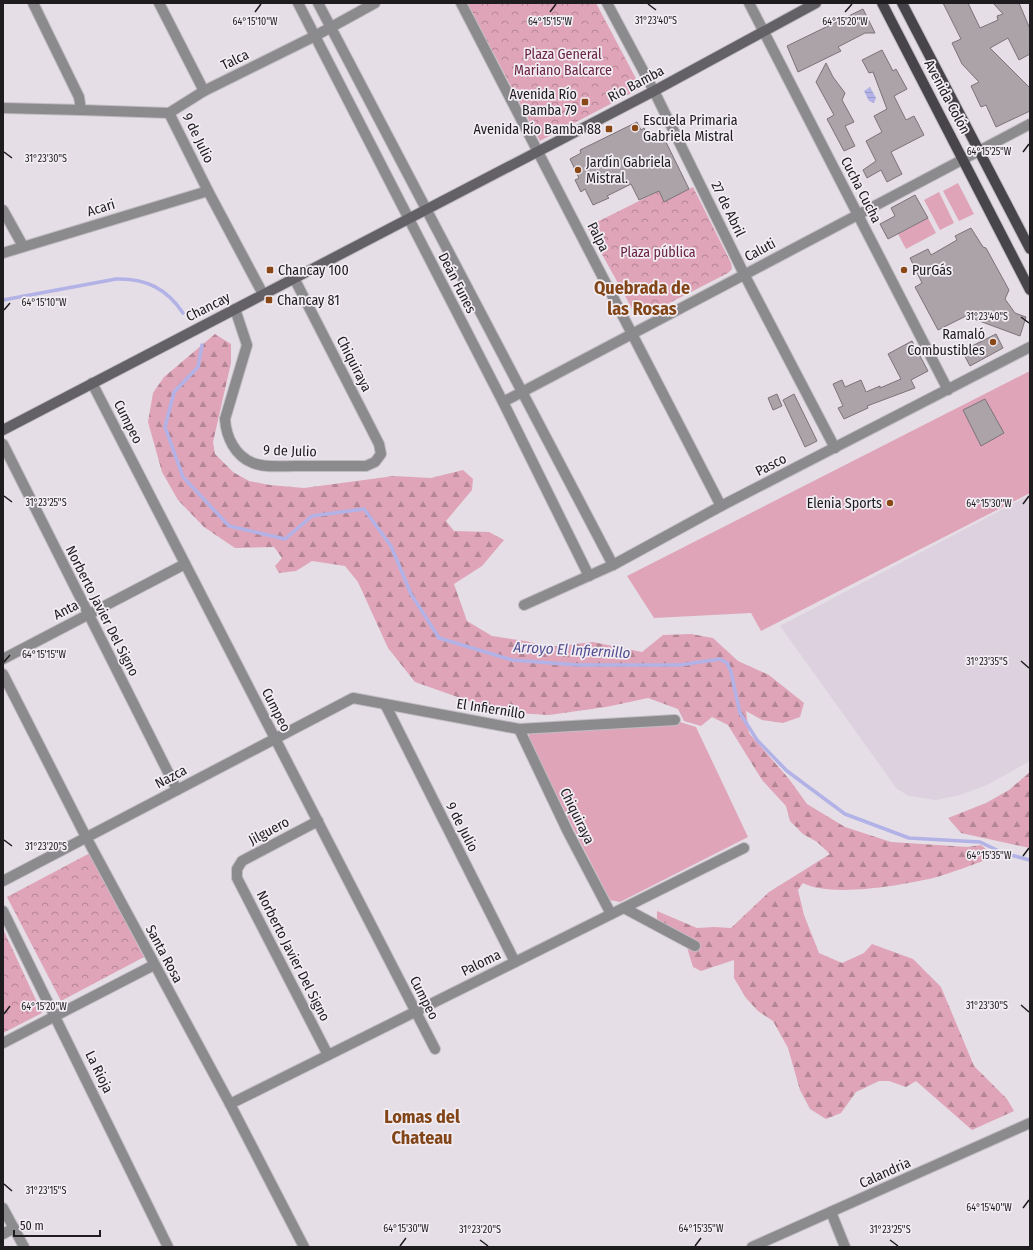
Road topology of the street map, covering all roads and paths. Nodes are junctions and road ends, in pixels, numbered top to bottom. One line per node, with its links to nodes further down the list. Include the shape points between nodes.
1 (33, 3): 18 (street, via 79,97)
2 (159, 3): 15 (street)
3 (298, 3): 14 (street, Deán Funes)
4 (318, 3): 12 (street, Deán Funes)
5 (375, 3): 12 (street, Talca)
6 (461, 3): 22 (street, Palpa)
7 (607, 3): 16 (street, 27 de Abril)
8 (749, 3): 13 (street, Cucha Cucha)
9 (816, 3): 13 (main road, Rio Bamba)
10 (882, 3): 23 (main road, Avenida Colón)
11 (902, 3): 21 (main road, Avenida Colón)
12 (331, 27): 14 (street, Talca); 26 (street, Deán Funes)
13 (763, 30): 16 (main road, Rio Bamba); 27 (street, Cucha Cucha)
14 (315, 36): 15 (street, Talca); 28 (street, Deán Funes)
15 (204, 91): 19 (street, Talca)
16 (654, 91): 22 (main road, Rio Bamba); 32 (street, 27 de Abril)
17 (3, 108): 18 (street)
18 (81, 110): 19 (street, 9 de Julio)
19 (169, 113): 24 (street, 9 de Julio)
20 (1030, 124): 21 (street, Caluti)
21 (979, 150): 23 (street, Caluti); 30 (main road, Avenida Colón)
22 (538, 151): 26 (main road, Rio Bamba); 37 (street, Palpa)
23 (963, 158): 27 (street, Caluti); 34 (main road, Avenida Colón)
24 (208, 191): 29 (street, Acari); 35 (street, 9 de Julio)
25 (3, 210): 29 (street)
26 (426, 210): 28 (main road, Chancay); 41 (street, Deán Funes)
27 (857, 214): 32 (street, Caluti); 40 (street, Cucha Cucha)
28 (408, 219): 33 (main road, Chancay); 42 (street, Deán Funes)
29 (23, 246): 31 (street, Acari)
30 (1030, 249)
31 (3, 253)
32 (744, 274): 37 (street, Caluti); 45 (street, 27 de Abril)
33 (294, 278): 35 (main road, Chancay); 46 (street, Chiquiraya, via 379,444 381,454)
34 (1030, 290)
35 (263, 294): 36 (main road, Chancay)
36 (235, 309): 39 (main road, Chancay); 46 (street, 9 de Julio, via 247,345 225,419 231,444 252,463 268,466 366,466)
37 (632, 334): 41 (street, Caluti); 47 (street, Palpa)
38 (1030, 347): 40 (street, Pasco)
39 (92, 383): 43 (main road, Chancay); 48 (street, Cumpeo)
40 (948, 390): 45 (street, Pasco)
41 (522, 392): 42 (street, Caluti); 49 (street, Deán Funes)
42 (503, 402): 50 (street, Deán Funes)
43 (3, 430)
44 (3, 444): 52 (street, Norberto Javier Del Signo)
45 (835, 448): 47 (street, Pasco)
46 (375, 462)
47 (720, 506): 49 (street, Pasco)
48 (185, 564): 52 (street, Anta); 59 (street, Cumpeo)
49 (613, 565): 50 (street, Pasco)
50 (589, 576): 51 (street, Pasco)
51 (524, 605)
52 (87, 615): 53 (street, Anta); 60 (street, Norberto Javier Del Signo)
53 (3, 659)
54 (3, 674): 62 (street, Santa Rosa)
55 (353, 698): 56 (street, El Infiernillo); 59 (street, Nazca)
56 (385, 704): 58 (street, El Infiernillo); 70 (street, 9 de Julio)
57 (675, 720): 58 (street, El Infiernillo)
58 (519, 729): 68 (street, Chiquiraya)
59 (275, 739): 60 (street, Nazca); 61 (street, Cumpeo)
60 (177, 790): 62 (street, Nazca)
61 (318, 821): 64 (street, Jilguero, via 242,861); 72 (street, Cumpeo)
62 (86, 837): 65 (street, Nazca); 71 (street, Santa Rosa)
63 (744, 848): 66 (street, Paloma)
64 (236, 869): 76 (street, Norberto Javier Del Signo, via 237,878)
65 (3, 881)
66 (624, 908): 68 (street, Paloma); 69 (street)
67 (3, 911): 73 (street, La Rioja)
68 (611, 914): 70 (street, Paloma)
69 (695, 946)
70 (515, 962): 72 (street, Paloma)
71 (154, 965): 73 (street); 77 (street, Santa Rosa)
72 (415, 1012): 75 (street, Cumpeo); 76 (street, Paloma)
73 (55, 1015): 74 (street); 84 (street, La Rioja)
74 (3, 1043)
75 (435, 1049)
76 (328, 1055): 77 (street, Paloma)
77 (230, 1104): 85 (street, Santa Rosa)
78 (1030, 1123): 80 (street, Calandria)
79 (3, 1208): 81 (street)
80 (831, 1212): 86 (street, Calandria); 87 (street)
81 (14, 1228): 82 (street); 83 (street)
82 (3, 1234)
83 (24, 1247)
84 (168, 1247)
85 (304, 1247)
86 (752, 1247)
87 (845, 1247)

